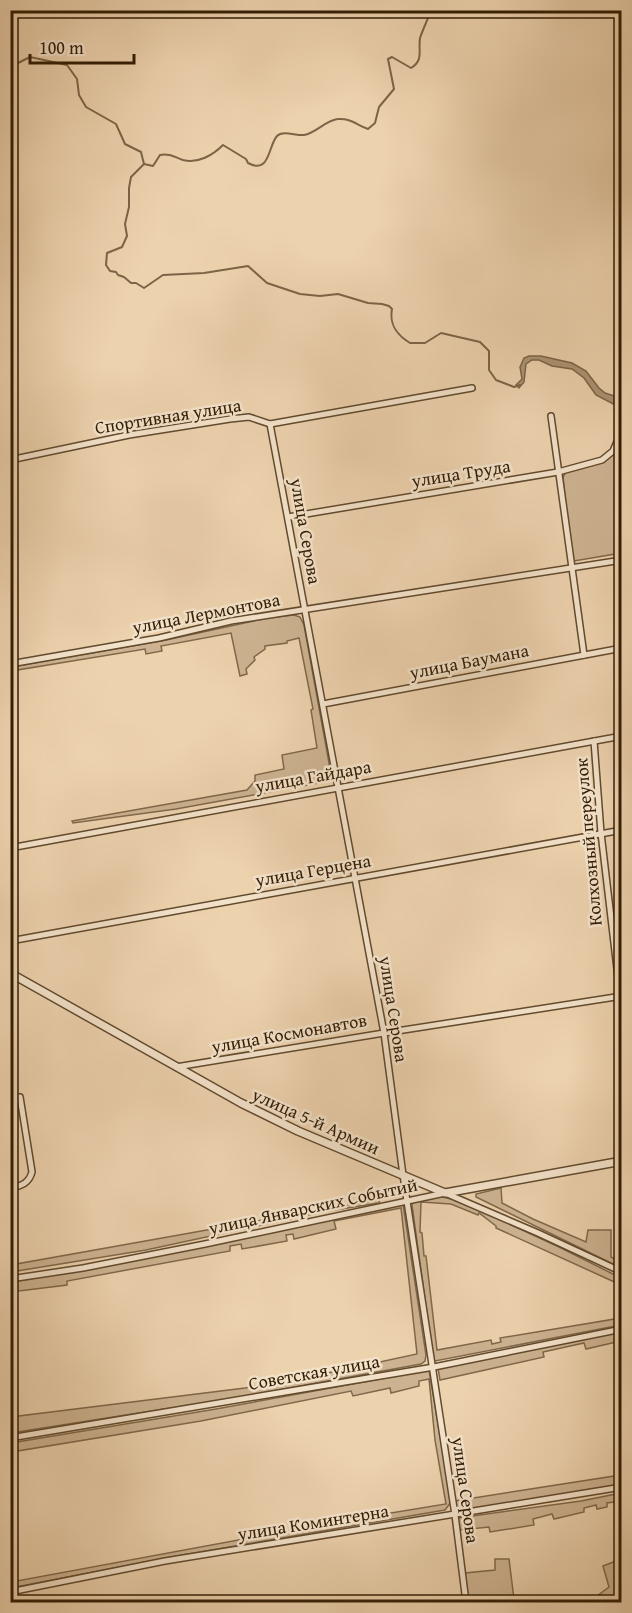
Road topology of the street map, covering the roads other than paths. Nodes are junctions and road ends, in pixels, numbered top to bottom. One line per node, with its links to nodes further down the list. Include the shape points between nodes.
1 (472, 388): 3 (street, Спортивная улица)
2 (552, 416): 6 (street)
3 (270, 424): 5 (street, Спортивная улица, via 249,417 230,419); 7 (street, улица Серова)
4 (621, 430): 6 (street, улица Труда, via 613,451 602,460)
5 (10, 460)
6 (558, 472): 7 (street, улица Труда); 9 (street)
7 (288, 517): 10 (street, улица Серова)
8 (621, 560): 9 (street, улица Лермонтова)
9 (571, 568): 10 (street, улица Лермонтова); 12 (street)
10 (304, 610): 13 (street, улица Лермонтова); 14 (street, улица Серова)
11 (621, 648): 12 (street, улица Баумана)
12 (584, 655): 14 (street, улица Баумана)
13 (10, 664)
14 (323, 704): 17 (street, улица Серова)
15 (621, 736): 16 (street, улица Гайдара)
16 (594, 741): 17 (street, улица Гайдара); 19 (street, Колхозный переулок)
17 (338, 787): 20 (street, улица Гайдара); 21 (street, улица Серова)
18 (621, 830): 19 (street, улица Герцена)
19 (601, 833): 21 (street, улица Герцена); 24 (street, Колхозный переулок)
20 (10, 848)
21 (355, 878): 22 (street, улица Герцена); 26 (street, улица Серова)
22 (10, 941)
23 (10, 973): 27 (street, улица 5-й Армии)
24 (620, 996): 25 (street, Колхозный переулок); 26 (street, улица Космонавтов)
25 (621, 1011)
26 (384, 1032): 27 (street, улица Космонавтов); 30 (street, улица Серова)
27 (176, 1068): 30 (street, улица 5-й Армии, via 298,1131)
28 (10, 1099): 31 (street, via 20,1097 32,1172 28,1181)
29 (621, 1161): 32 (street, улица Январских Событий)
30 (403, 1176): 32 (street, улица 5-й Армии); 33 (street, улица Серова)
31 (10, 1188)
32 (445, 1193): 33 (street, улица Январских Событий); 34 (street, улица 5-й Армии)
33 (408, 1200): 35 (street, улица Январских Событий, via 205,1244); 37 (street, улица Серова)
34 (621, 1272)
35 (10, 1279)
36 (621, 1329): 37 (street, Советская улица)
37 (434, 1367): 38 (street, Советская улица); 40 (street, улица Серова)
38 (10, 1438)
39 (621, 1487): 40 (street, улица Коминтерна)
40 (455, 1515): 41 (street, улица Коминтерна, via 165,1561); 44 (street, улица Серова)
41 (10, 1592)
42 (275, 1602): 43 (street)
43 (451, 1602)
44 (466, 1602)

